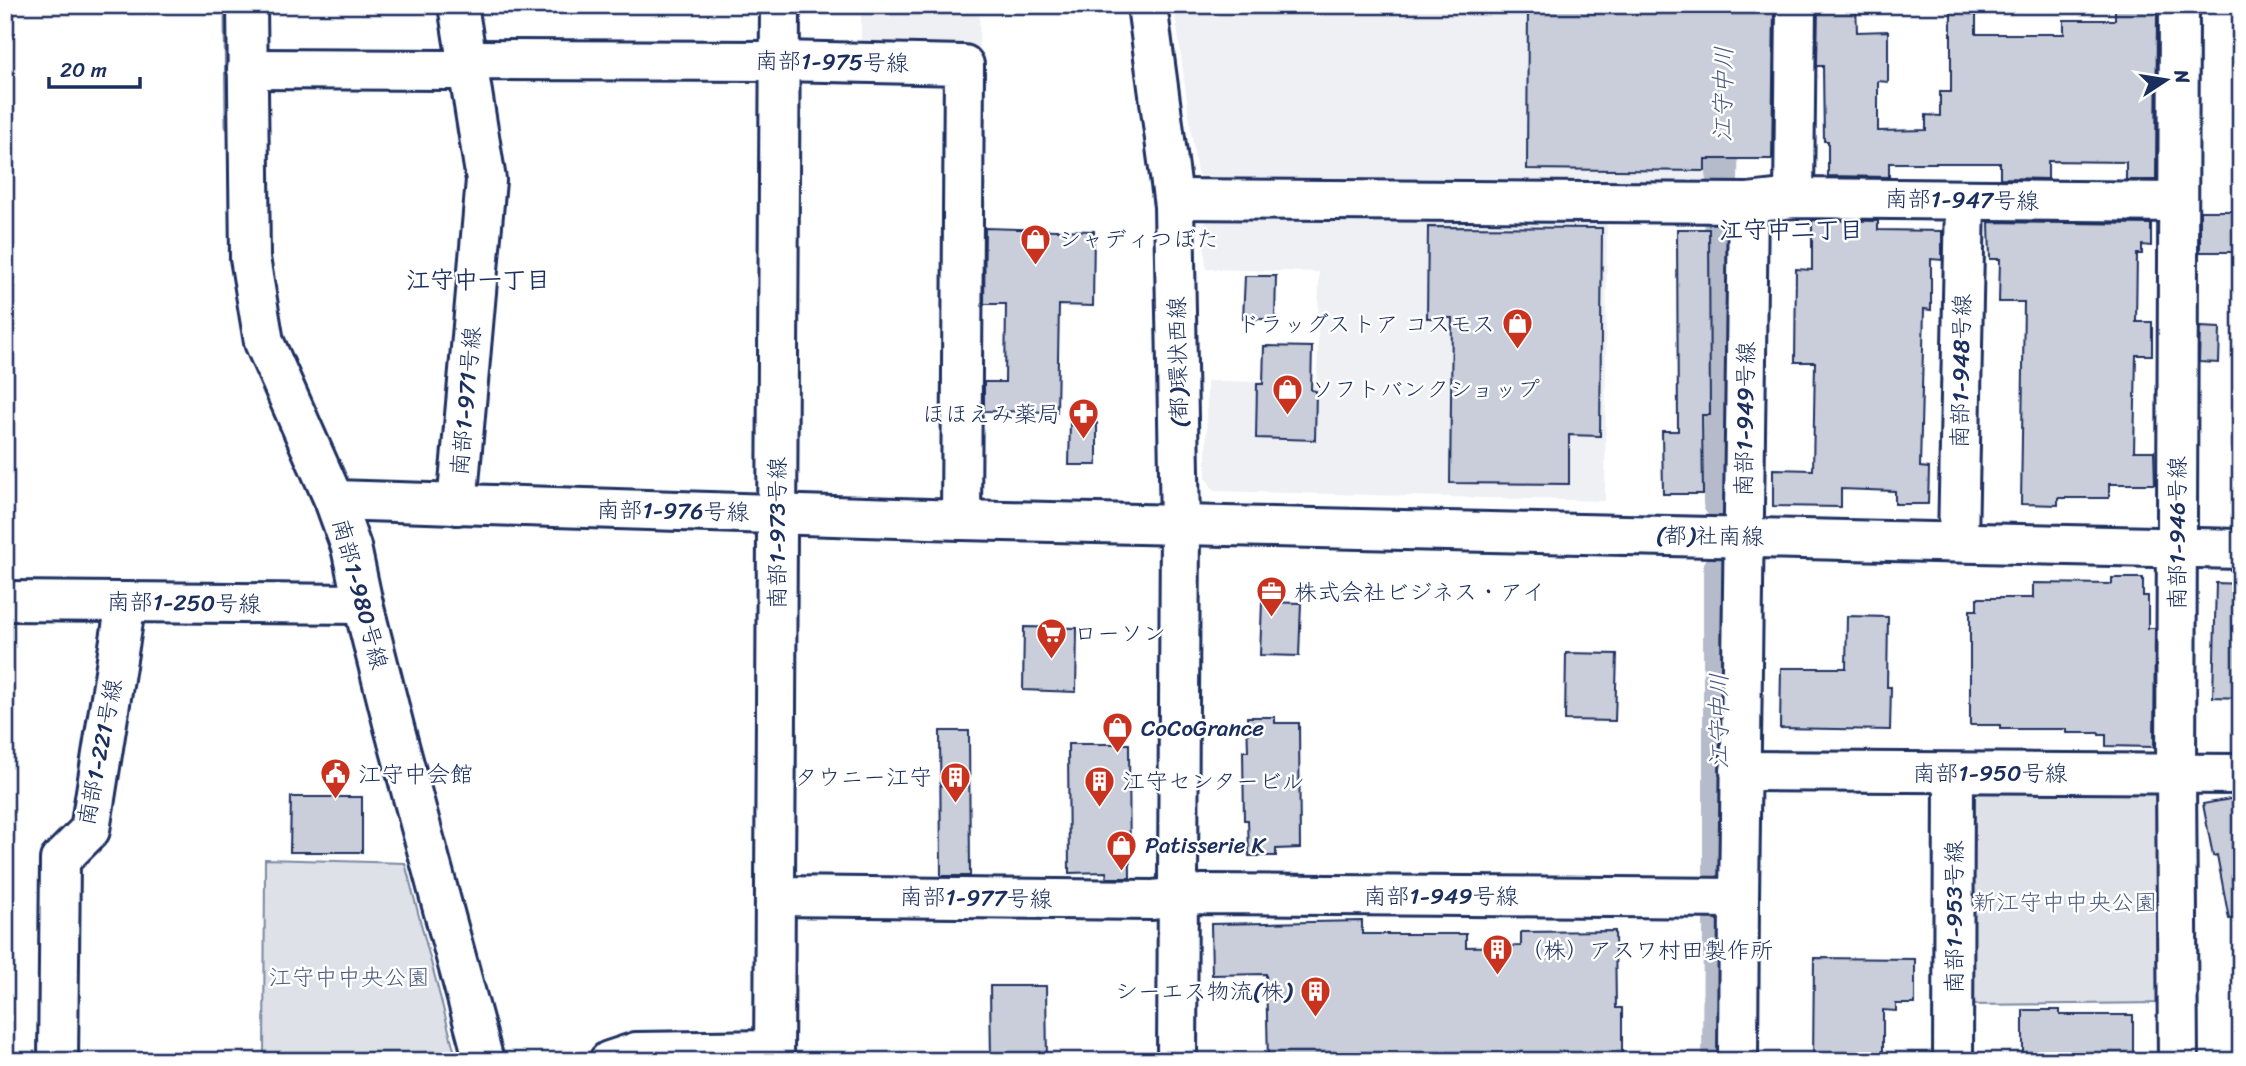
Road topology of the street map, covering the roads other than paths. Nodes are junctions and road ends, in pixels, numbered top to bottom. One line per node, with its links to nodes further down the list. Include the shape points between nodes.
1 (247, 5): 9 (street, 南部1-980号線)
2 (458, 5): 8 (street, 南部1-971号線)
3 (780, 5): 7 (street, 南部1-973号線)
4 (1147, 5): 11 (street, (都)環状西線)
5 (1796, 5): 10 (street)
6 (2179, 5): 13 (street, 南部1-946号線)
7 (780, 61): 8 (street, 南部1-975号線, via 479,60); 17 (street, 南部1-973号線); 18 (street, 南部1-975号線, via 964,65)
8 (466, 64): 9 (street, 南部1-975号線, via 451,70); 16 (street, 南部1-971号線, via 486,180)
9 (247, 69): 15 (street, 南部1-980号線, via 250,258 264,342)
10 (1794, 198): 12 (street, 南部1-947号線); 14 (street, 南部1-947号線)
11 (1174, 199): 14 (street); 19 (street, (都)環状西線)
12 (1965, 201): 13 (street, 南部1-947号線); 21 (street, 南部1-948号線)
13 (2178, 202): 22 (street, 南部1-946号線)
14 (1748, 203): 20 (street, 南部1-949号線)
15 (334, 500): 16 (street, 南部1-976号線); 26 (street, 南部1-980号線, via 351,547)
16 (457, 505): 17 (street, 南部1-976号線)
17 (777, 513): 18 (street, 南部1-976号線); 31 (street, 南部1-973号線)
18 (961, 520): 19 (street, 南部1-976号線)
19 (1180, 525): 20 (street, (都)社南線); 32 (street, (都)環状西線)
20 (1744, 537): 21 (street, (都)社南線); 27 (street, 南部1-949号線)
21 (1958, 541): 22 (street, (都)社南線)
22 (2177, 547): 23 (street, (都)社南線); 29 (street, 南部1-946号線)
23 (2241, 549)
24 (5, 601): 25 (street, 南部1-250号線)
25 (126, 602): 26 (street, 南部1-250号線); 35 (street, 南部1-221号線, via 90,830 60,860)
26 (363, 604): 36 (street, 南部1-980号線)
27 (1740, 771): 28 (street, 南部1-950号線); 33 (street, 南部1-949号線)
28 (1954, 773): 29 (street, 南部1-950号線); 40 (street, 南部1-953号線)
29 (2176, 774): 30 (street, 南部1-950号線); 41 (street, 南部1-946号線)
30 (2241, 774)
31 (775, 896): 32 (street, 南部1-977号線); 34 (street, 南部1-973号線)
32 (1177, 897): 33 (street, 南部1-949号線); 38 (street, (都)環状西線)
33 (1739, 898): 39 (street)
34 (774, 1055): 37 (street, via 636,1052)
35 (58, 1061)
36 (484, 1061)
37 (609, 1061)
38 (1177, 1061)
39 (1738, 1061)
40 (1953, 1061)
41 (2178, 1061)

